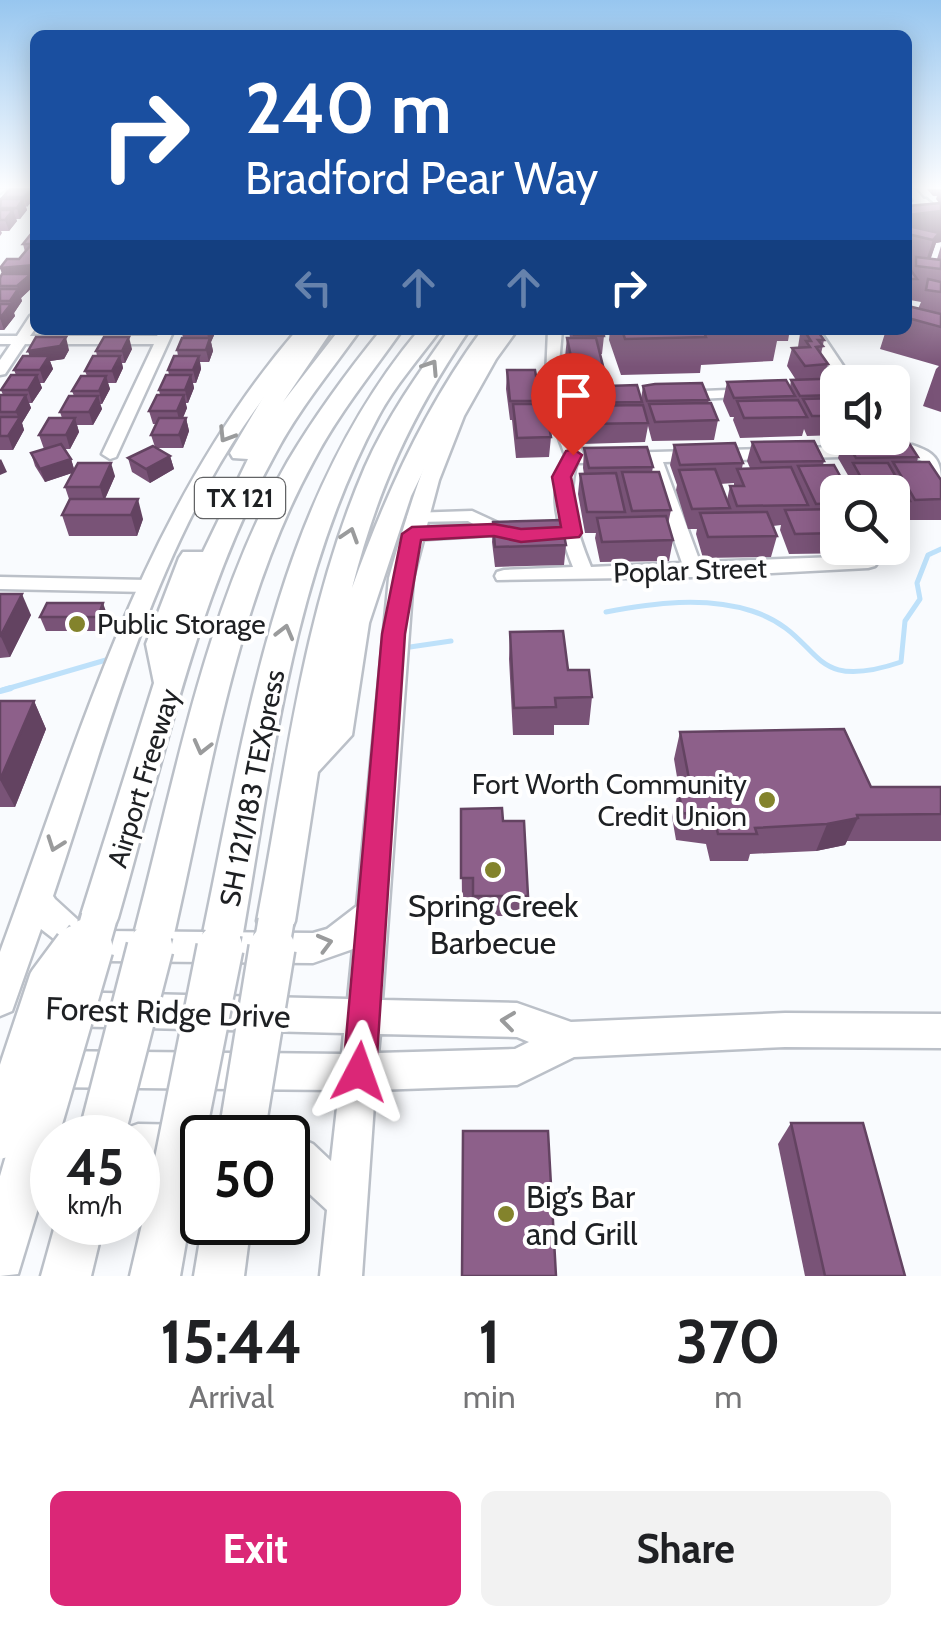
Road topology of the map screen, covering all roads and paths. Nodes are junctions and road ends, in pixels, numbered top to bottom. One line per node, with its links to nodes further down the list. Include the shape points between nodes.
1 (30, 327): 14 (street)
2 (165, 335): 14 (street); 24 (street)
3 (302, 335): 36 (main road, Airport Freeway, one-way to 36, via 223,438)
4 (318, 335): 37 (highway, via 266,407 194,554 160,644)
5 (346, 335): 37 (highway, Airport Freeway / TX 121, via 303,389 232,514)
6 (388, 335): 49 (highway, SH 121/183 TEXpress, one-way to 49, bridge, via 317,433 254,564)
7 (426, 335): 50 (highway, SH 121/183 TEXpress, one-way to 7, bridge, via 223,933 275,671 321,516 365,419)
8 (455, 335): 38 (highway, one-way to 8, via 324,641 364,494 406,406)
9 (488, 335): 38 (highway, via 457,380 398,496 354,623 335,735)
10 (506, 335): 29 (main road, via 451,425)
11 (554, 335): 20 (street)
12 (815, 335): 15 (street)
13 (0, 340): 14 (street)
14 (21, 340): 16 (street)
15 (836, 365)
16 (0, 371)
17 (762, 392): 18 (street)
18 (667, 396)
19 (610, 398): 20 (street)
20 (553, 401): 25 (street)
21 (910, 450): 28 (street, via 930,459)
22 (820, 452): 23 (street)
23 (808, 453): 26 (street); 27 (street)
24 (110, 454)
25 (573, 455): 26 (street); 30 (street, via 562,477)
26 (653, 456): 32 (street)
27 (824, 470)
28 (941, 476)
29 (414, 526): 30 (street); 41 (main road, via 394,634)
30 (555, 534): 33 (street)
31 (820, 564): 32 (street, Poplar Street)
32 (694, 571): 33 (street, Poplar Street)
33 (585, 574): 34 (street, Poplar Street)
34 (504, 576)
35 (0, 584): 36 (street)
36 (147, 586): 39 (main road, Airport Freeway, one-way to 39)
37 (171, 688): 40 (highway, Airport Freeway / TX 121)
38 (302, 767): 51 (highway, bridge)
39 (36, 900): 41 (main road, one-way to 41, via 62,930 106,946 313,948 336,942); 42 (main road, Airport Freeway)
40 (102, 908): 52 (highway, bridge, via 51,983); 59 (highway, Airport Freeway / TX 121, bridge)
41 (372, 914): 44 (main road)
42 (0, 999)
43 (0, 1006): 44 (main road, Forest Ridge Drive)
44 (363, 1018): 46 (main road, Forest Ridge Drive, one-way to 44, via 517,1020); 48 (main road)
45 (941, 1032): 46 (main road, Forest Ridge Drive, via 785,1030)
46 (571, 1040): 48 (main road, Forest Ridge Drive, via 517,1068)
47 (0, 1068): 48 (main road, Forest Ridge Drive)
48 (359, 1072): 56 (main road)
49 (108, 1115)
50 (196, 1115)
51 (245, 1115)
52 (0, 1140): 53 (main road)
53 (30, 1140)
54 (310, 1171): 56 (main road)
55 (180, 1190): 61 (highway, SH 121/183 TEXpress)
56 (347, 1202): 63 (main road)
57 (74, 1245): 60 (highway)
58 (223, 1245): 62 (highway)
59 (0, 1256)
60 (66, 1276)
61 (155, 1276)
62 (218, 1276)
63 (341, 1276)

